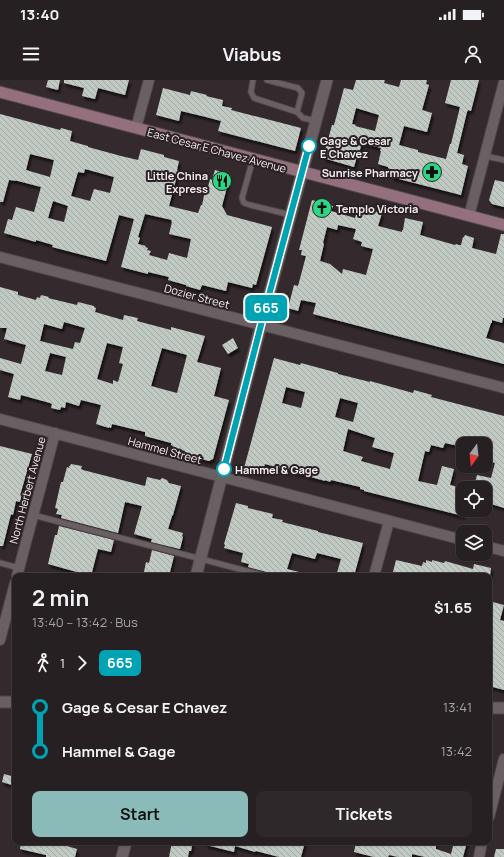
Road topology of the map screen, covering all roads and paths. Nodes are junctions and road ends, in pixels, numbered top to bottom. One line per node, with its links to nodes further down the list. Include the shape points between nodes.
1 (149, 80): 9 (street)
2 (253, 80): 7 (lane, via 251,92 254,98)
3 (267, 80): 7 (lane, via 298,88 302,93)
4 (327, 80): 8 (street)
5 (504, 82): 10 (street)
6 (0, 92): 9 (main road, East Cesar E Chavez Avenue)
7 (297, 112): 8 (lane, via 303,118)
8 (316, 121): 13 (street)
9 (136, 128): 11 (main road, East Cesar E Chavez Avenue)
10 (484, 156): 12 (lane); 15 (street)
11 (252, 158): 13 (main road, East Cesar E Chavez Avenue); 14 (lane, via 242,198 244,202)
12 (504, 160)
13 (303, 172): 14 (street); 15 (main road, East Cesar E Chavez Avenue)
14 (291, 215): 18 (street)
15 (469, 216): 16 (main road, East Cesar E Chavez Avenue)
16 (504, 225)
17 (0, 257): 18 (street, Dozier Street)
18 (261, 325): 19 (street, Dozier Street); 22 (street)
19 (504, 388)
20 (0, 419): 21 (street, Hammel Street)
21 (55, 433): 22 (street, Hammel Street); 23 (street, North Herbert Avenue)
22 (222, 477): 24 (street, Hammel Street); 28 (street)
23 (33, 515): 28 (lane); 30 (street, North Herbert Avenue)
24 (389, 521): 25 (street, Hammel Street); 33 (street)
25 (456, 538)
26 (492, 548): 27 (street)
27 (504, 551)
28 (200, 559): 31 (street); 32 (lane)
29 (0, 563): 30 (lane)
30 (18, 572)
31 (197, 573)
32 (254, 573)
33 (375, 573)
34 (12, 595): 35 (street)
35 (0, 640)
36 (0, 702): 37 (street)
37 (12, 702)
38 (492, 708): 39 (street)
39 (504, 708)
40 (504, 758): 41 (street)
41 (492, 809)
42 (125, 845): 44 (street)
43 (481, 845): 45 (street)
44 (122, 857)
45 (479, 857)

